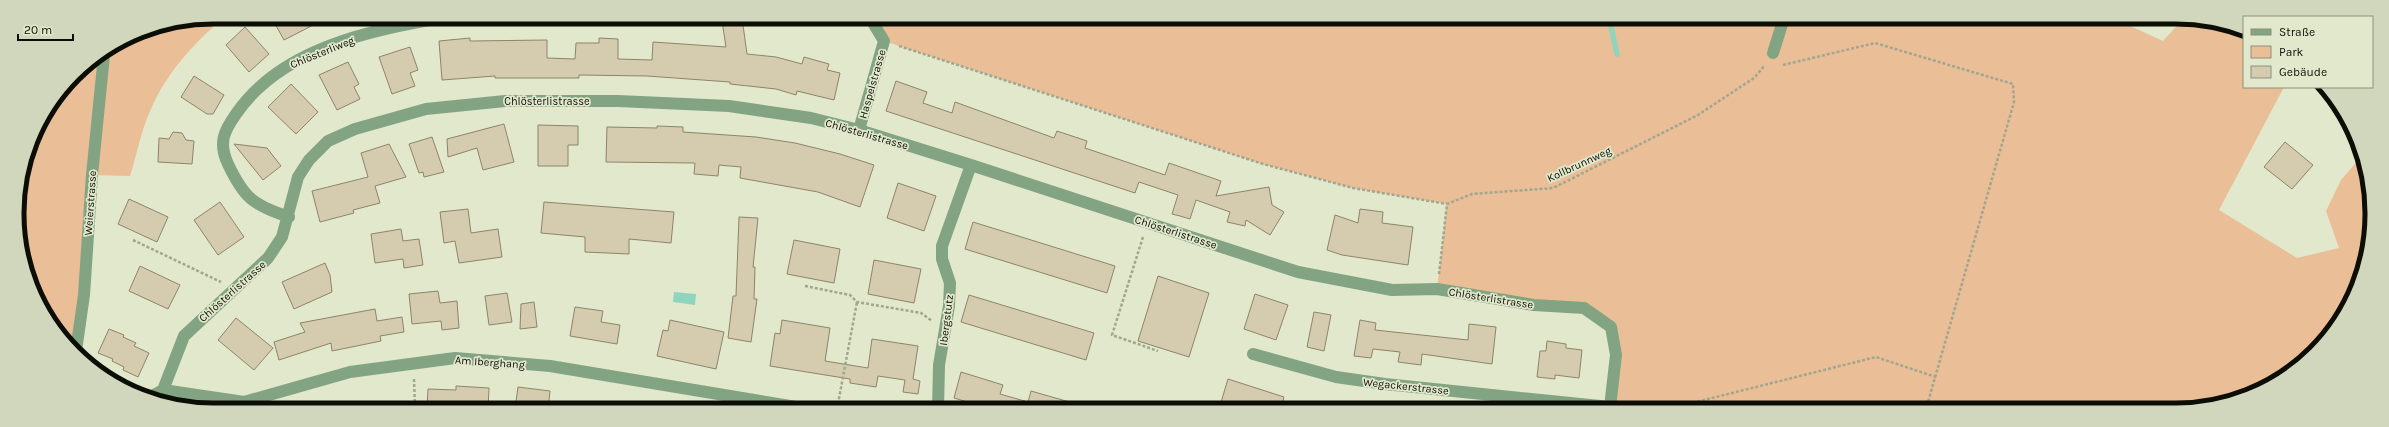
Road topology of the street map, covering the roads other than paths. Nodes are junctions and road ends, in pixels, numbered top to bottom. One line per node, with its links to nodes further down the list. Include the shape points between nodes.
1 (410, 24): 8 (street, Chlösterliweg, via 341,42 300,58 266,79 247,97 225,131 222,152 247,196 262,208)
2 (874, 24): 6 (street, Haspelstrasse, via 884,41)
3 (1783, 24): 5 (street)
4 (104, 59): 9 (street, Weierstrasse, via 84,295)
5 (1774, 60)
6 (859, 130): 7 (street, Chlösterlistrasse); 8 (street, Chlösterlistrasse, via 787,114 729,106 618,101 505,101 426,109 355,129 328,141 309,160 298,177)
7 (971, 165): 14 (street, Ibergstutz, via 942,246 942,259 950,283 949,306 939,365); 16 (street, Chlösterlistrasse, via 1298,272 1392,290 1437,289 1534,305 1584,308 1611,327 1616,355)
8 (289, 217): 11 (street, Chlösterlistrasse, via 282,236 268,258 184,336)
9 (77, 344)
10 (1254, 354): 15 (street, Wegackerstrasse, via 1336,377)
11 (163, 390): 12 (street); 13 (street, Am Iberghang, via 244,402 350,372 456,358 550,366)
12 (156, 394)
13 (772, 403)
14 (938, 403)
15 (1571, 403)
16 (1610, 403)

